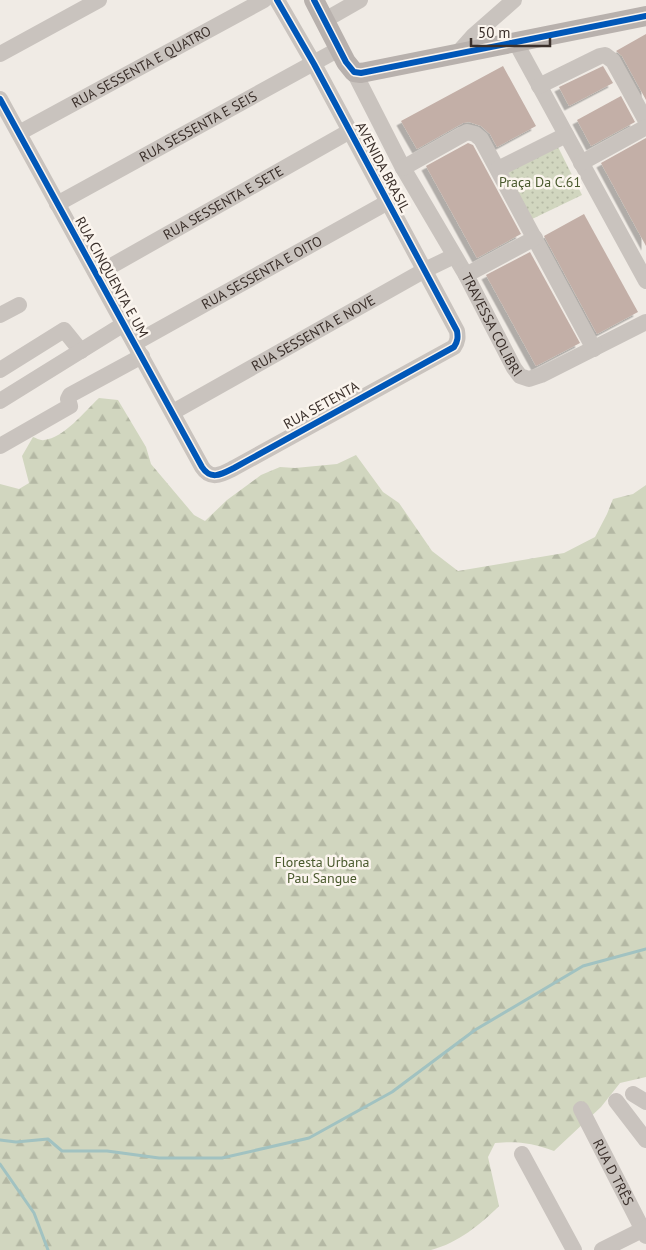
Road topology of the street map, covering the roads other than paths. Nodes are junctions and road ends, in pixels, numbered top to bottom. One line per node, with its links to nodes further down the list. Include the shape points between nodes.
1 (99, 0): 10 (street)
2 (264, 0): 19 (street, RUA SESSENTA E QUATRO)
3 (277, 0): 13 (street, AVENIDA BRASIL)
4 (314, 0): 8 (main road)
5 (360, 0): 8 (street)
6 (514, 0): 11 (street)
7 (646, 16): 9 (main road)
8 (325, 20): 12 (main road)
9 (516, 42): 11 (main road); 14 (street)
10 (0, 54)
11 (456, 55): 12 (main road, via 361,73)
12 (346, 61): 13 (street, RUA SESSENTA E SEIS); 22 (street, TRAVESSA COLIBRI)
13 (314, 64): 18 (street, AVENIDA BRASIL); 25 (street, RUA SESSENTA E SEIS)
14 (539, 86): 16 (street, via 605,55 613,61); 20 (street)
15 (0, 99): 19 (street, RUA CINQUENTA E UM)
16 (646, 121)
17 (646, 127): 21 (street)
18 (350, 130): 24 (street, AVENIDA BRASIL); 29 (street, RUA SESSENTA E SETE)
19 (19, 133): 25 (street, RUA CINQUENTA E UM)
20 (566, 136): 21 (street); 23 (street)
21 (581, 163): 30 (street)
22 (403, 168): 23 (street, via 467,132 481,139); 27 (street, TRAVESSA COLIBRI)
23 (498, 169): 26 (street)
24 (388, 202): 28 (street, AVENIDA BRASIL); 37 (street, RUA SESSENTA E OITO)
25 (57, 204): 29 (street, RUA CINQUENTA E UM)
26 (535, 238): 31 (street); 38 (street)
27 (454, 256): 28 (street, RUA SESSENTA E NOVE); 31 (street, TRAVESSA COLIBRI)
28 (425, 270): 36 (street, AVENIDA BRASIL, via 457,331); 42 (street, RUA SESSENTA E NOVE)
29 (97, 274): 35 (street, RUA CINQUENTA E UM)
30 (644, 274)
31 (466, 276): 38 (street, TRAVESSA COLIBRI, via 514,368 524,379 541,375)
32 (19, 305): 33 (street)
33 (0, 315)
34 (646, 322): 38 (street, TRAVESSA COLIBRI)
35 (124, 324): 37 (street, RUA CINQUENTA E UM); 39 (street)
36 (454, 347): 44 (street, RUA SETENTA, via 222,474 209,475)
37 (139, 349): 42 (street, RUA CINQUENTA E UM); 43 (street, RUA SESSENTA E OITO, via 70,396 70,406)
38 (594, 349)
39 (81, 351): 40 (street, via 64,330); 41 (street)
40 (0, 370)
41 (0, 401)
42 (173, 412): 44 (street, RUA CINQUENTA E UM)
43 (0, 446)
44 (202, 467)
45 (616, 1101): 47 (street)
46 (581, 1110): 49 (street, RUA D TRÊS)
47 (646, 1140)
48 (522, 1154): 50 (street)
49 (645, 1232): 51 (street)
50 (574, 1250)
51 (602, 1250)

